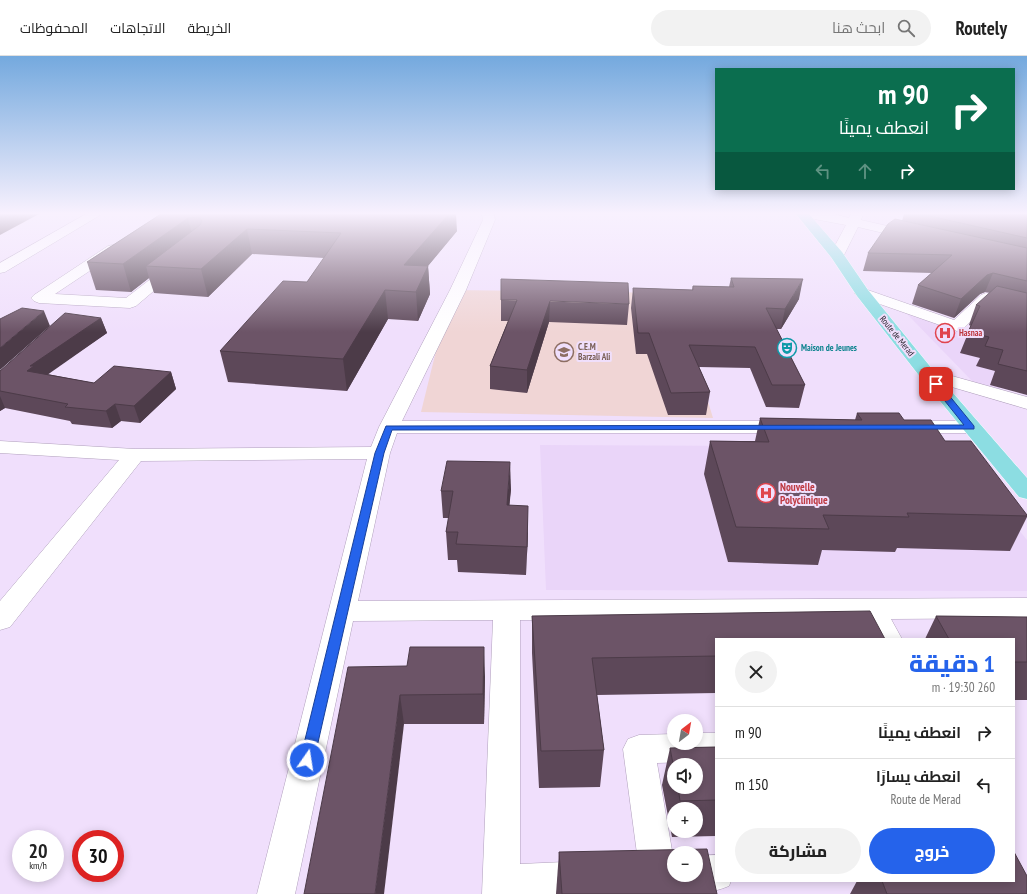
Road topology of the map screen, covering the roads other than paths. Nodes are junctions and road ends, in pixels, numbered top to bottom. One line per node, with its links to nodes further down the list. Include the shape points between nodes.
1 (28, 253): 6 (street)
2 (107, 253): 5 (street, via 39,298 130,303)
3 (474, 253): 11 (street)
4 (837, 255): 7 (main road, Route de Merad)
5 (188, 256)
6 (0, 269)
7 (862, 293): 8 (street, via 957,326 986,298); 9 (main road, Route de Merad)
8 (1027, 308)
9 (927, 374): 10 (street); 14 (main road, Route de Merad)
10 (1027, 403)
11 (389, 427): 12 (street); 16 (street)
12 (803, 427)
13 (891, 427): 14 (street)
14 (971, 427): 18 (main road, Route de Merad)
15 (0, 447): 17 (street)
16 (379, 453): 17 (street); 22 (street)
17 (135, 455): 23 (street)
18 (1027, 492)
19 (1027, 608): 20 (street)
20 (872, 609): 21 (street); 24 (street)
21 (507, 610): 22 (street); 29 (street)
22 (342, 611): 30 (street)
23 (0, 620)
24 (887, 638)
25 (715, 747): 28 (street, via 639,749)
26 (715, 873): 27 (street)
27 (703, 874)
28 (644, 876): 29 (street)
29 (501, 888)
30 (276, 894)

